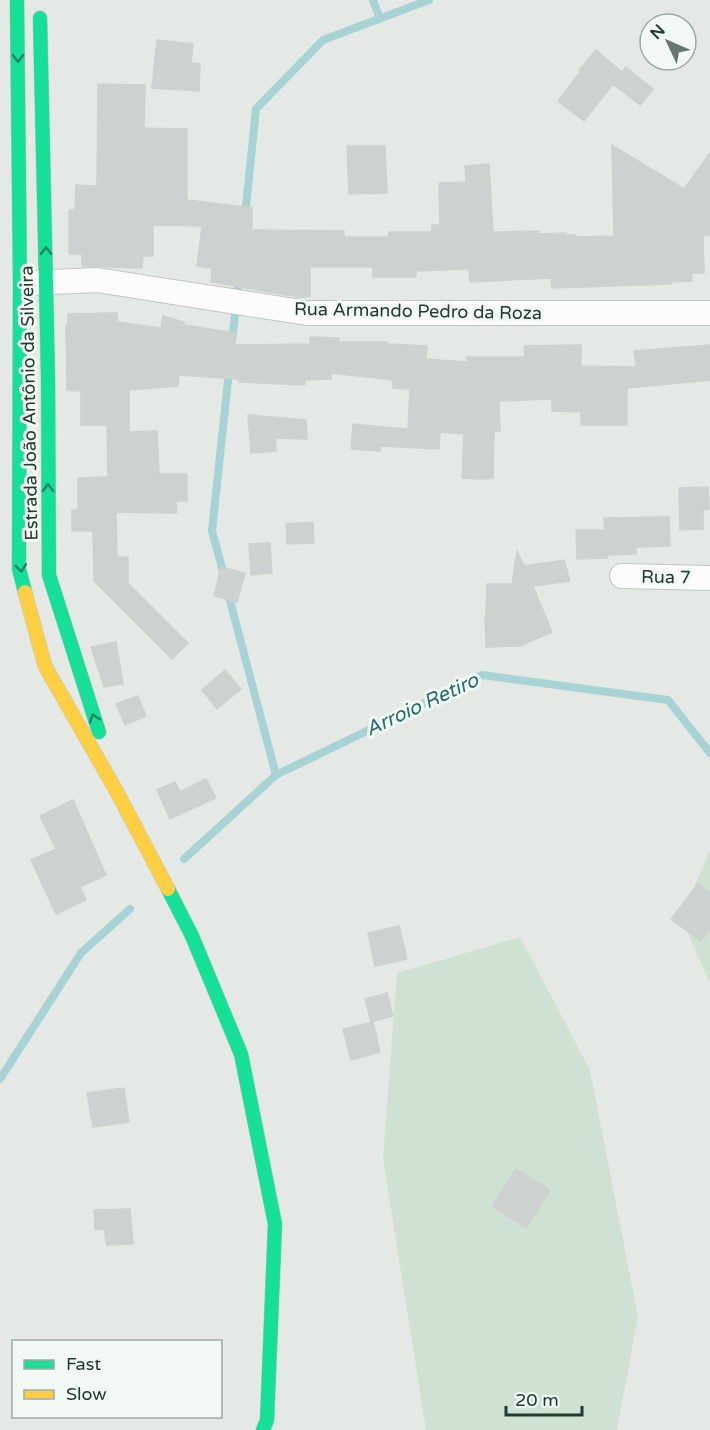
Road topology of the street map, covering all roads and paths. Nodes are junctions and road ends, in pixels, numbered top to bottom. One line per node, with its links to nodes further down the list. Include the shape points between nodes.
1 (17, 0): 3 (main road, Estrada João Antônio da Silveira, one-way to 3)
2 (39, 0): 4 (main road, Estrada João Antônio da Silveira, one-way to 2)
3 (20, 283): 4 (street, Rua Armando Pedro da Roza); 8 (main road, Estrada João Antônio da Silveira, one-way to 8, via 20,569 45,666)
4 (46, 283): 5 (street, Rua Armando Pedro da Roza, via 97,280 307,312); 8 (main road, Estrada João Antônio da Silveira, one-way to 4, via 49,575)
5 (707, 309)
6 (622, 576): 7 (street, Rua 7)
7 (710, 578)
8 (118, 794): 9 (main road, Estrada João Antônio da Silveira, via 192,936 241,1054 275,1224 267,1420)
9 (263, 1430)

